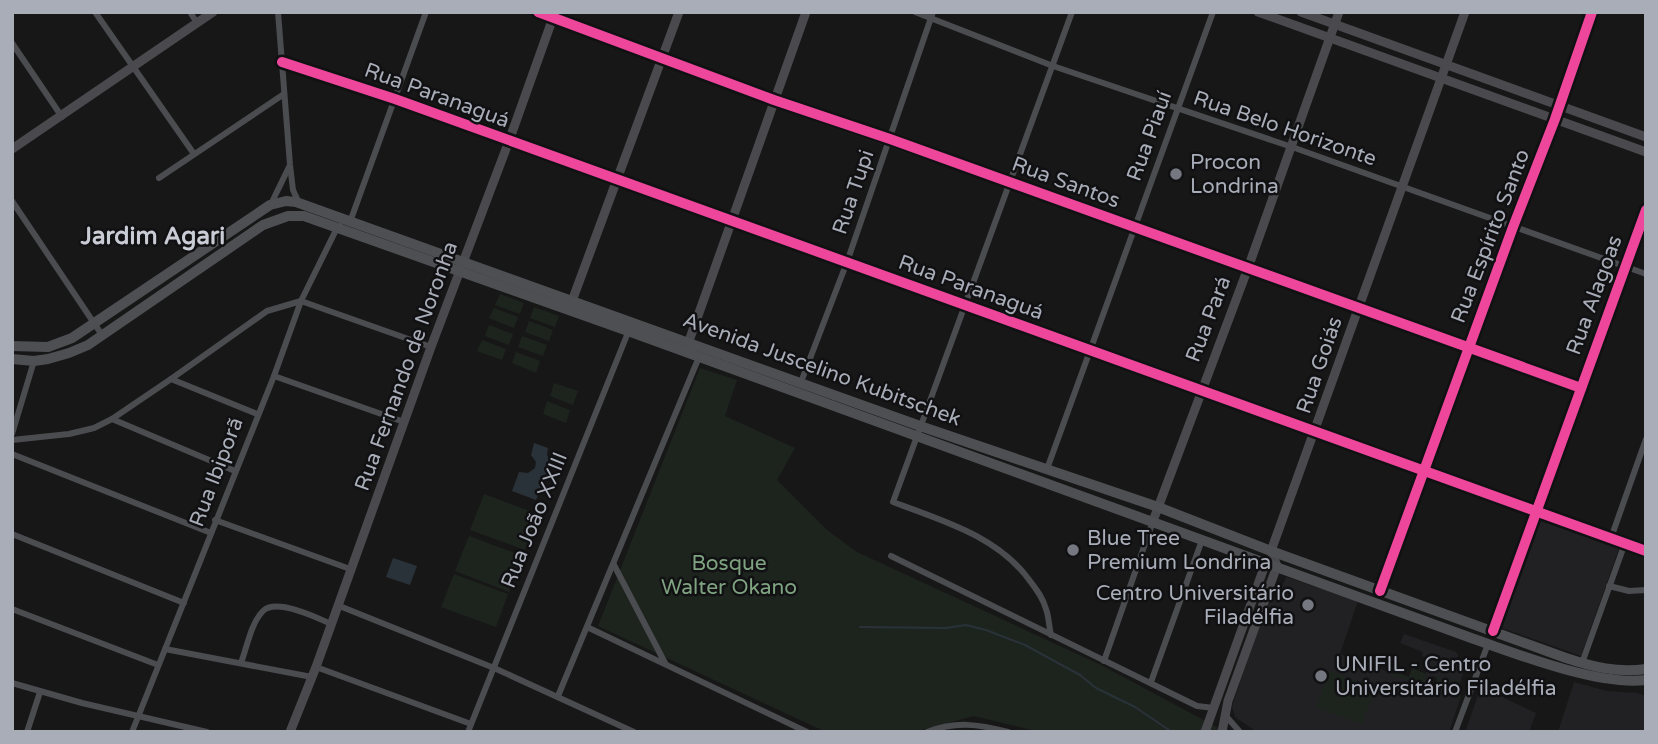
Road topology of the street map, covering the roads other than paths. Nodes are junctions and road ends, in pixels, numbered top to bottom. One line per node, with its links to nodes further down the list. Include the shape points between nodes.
1 (95, 12): 26 (street)
2 (190, 12): 19 (street)
3 (213, 12): 19 (main road)
4 (278, 12): 24 (street)
5 (426, 12): 30 (street)
6 (538, 12): 17 (street, Rua Santos)
7 (679, 12): 23 (main road)
8 (806, 12): 31 (main road)
9 (915, 12): 18 (street, Rua Belo Horizonte)
10 (1072, 12): 27 (street)
11 (1213, 12): 33 (street, Rua Piauí)
12 (1258, 12): 21 (main road)
13 (1301, 12): 20 (main road)
14 (1339, 12): 20 (main road, Rua Pará)
15 (1465, 12): 25 (main road, Rua Goiás)
16 (1591, 12): 32 (main road, Rua Espírito Santo)
17 (554, 15): 23 (street, Rua Santos); 38 (main road, Rua Fernando de Noronha)
18 (932, 15): 27 (street, Rua Belo Horizonte); 37 (street, Rua Tupi)
19 (197, 23): 26 (main road)
20 (1334, 24): 21 (main road, Rua Pará); 25 (main road)
21 (1329, 39): 28 (main road); 39 (main road, Rua Pará)
22 (12, 43): 34 (street)
23 (663, 58): 31 (street, Rua Santos); 45 (main road)
24 (282, 62): 29 (street); 30 (street, Rua Paranaguá)
25 (1445, 65): 28 (main road, Rua Goiás); 32 (main road)
26 (132, 66): 34 (main road); 42 (street)
27 (1053, 66): 33 (street, Rua Belo Horizonte); 46 (street)
28 (1441, 78): 35 (main road); 47 (main road, Rua Goiás)
29 (284, 94): 42 (street); 43 (street)
30 (395, 99): 38 (street, Rua Paranaguá); 53 (street)
31 (774, 100): 37 (street, Rua Santos); 54 (main road)
32 (1559, 106): 35 (street, Rua Espírito Santo); 36 (main road)
33 (1177, 110): 39 (street, Rua Belo Horizonte); 55 (street, Rua Piauí)
34 (62, 117): 40 (main road)
35 (1555, 119): 41 (main road); 56 (street, Rua Espírito Santo)
36 (1646, 137)
37 (890, 139): 46 (street, Rua Santos); 58 (street, Rua Tupi)
38 (509, 141): 45 (street, Rua Paranaguá); 59 (main road, Rua Fernando de Noronha)
39 (1292, 147): 47 (street, Rua Belo Horizonte); 60 (main road, Rua Pará)
40 (12, 149)
41 (1646, 152)
42 (194, 154): 44 (street)
43 (290, 165): 49 (street); 50 (street)
44 (159, 178)
45 (618, 180): 54 (street, Rua Paranaguá); 64 (main road)
46 (1011, 182): 55 (street, Rua Santos); 65 (street)
47 (1402, 187): 56 (street, Rua Belo Horizonte); 66 (main road, Rua Goiás)
48 (12, 201): 67 (street)
49 (299, 202): 50 (main road, Avenida Juscelino Kubitschek); 52 (main road, Avenida Juscelino Kubitschek)
50 (270, 205): 67 (main road, Avenida Juscelino Kubitschek)
51 (1646, 210): 61 (street, Rua Alagoas)
52 (333, 215): 53 (main road, Avenida Juscelino Kubitschek); 57 (main road)
53 (351, 221): 57 (street); 59 (main road, Avenida Juscelino Kubitschek)
54 (732, 221): 58 (street, Rua Paranaguá); 70 (main road)
55 (1135, 227): 60 (street, Rua Santos); 74 (street, Rua Piauí)
56 (1513, 227): 61 (street, Rua Belo Horizonte); 73 (street, Rua Espírito Santo)
57 (337, 228): 59 (main road, Avenida Juscelino Kubitschek); 63 (street, Rua Ibiporã); 69 (main road, Avenida Juscelino Kubitschek, via 298,215 275,219)
58 (847, 262): 65 (street, Rua Paranaguá); 80 (street, Rua Tupi)
59 (461, 267): 64 (main road, Avenida Juscelino Kubitschek); 72 (main road, Rua Fernando de Noronha)
60 (1248, 268): 66 (street, Rua Santos); 82 (main road, Rua Pará)
61 (1625, 268): 62 (street, Rua Belo Horizonte); 81 (street, Rua Alagoas)
62 (1646, 274)
63 (301, 300): 72 (street); 78 (street, Rua Ibiporã); 79 (street, via 267,311)
64 (570, 306): 68 (main road, Avenida Juscelino Kubitschek)
65 (967, 306): 74 (street, Rua Paranaguá); 86 (street)
66 (1358, 307): 73 (street, Rua Santos); 87 (main road, Rua Goiás)
67 (95, 324): 69 (street); 71 (main road, Avenida Juscelino Kubitschek, via 56,346)
68 (630, 326): 70 (main road, Avenida Juscelino Kubitschek); 75 (main road, Avenida Juscelino Kubitschek); 131 (street, Rua João XXIII)
69 (102, 335): 77 (main road, Avenida Juscelino Kubitschek, via 69,353)
70 (689, 341): 75 (main road); 80 (main road, Avenida Juscelino Kubitschek)
71 (12, 346)
72 (431, 347): 85 (main road, Rua Fernando de Noronha)
73 (1469, 347): 81 (street, Rua Santos); 95 (street, Rua Espírito Santo)
74 (1092, 351): 82 (street, Rua Paranaguá); 93 (street, Rua Piauí)
75 (695, 356): 86 (main road, Avenida Juscelino Kubitschek); 109 (street)
76 (12, 359): 77 (main road, Avenida Juscelino Kubitschek)
77 (34, 361): 88 (street)
78 (274, 376): 83 (street, Rua Ibiporã); 85 (street)
79 (171, 379): 83 (street); 84 (street)
80 (800, 382): 86 (main road, Avenida Juscelino Kubitschek)
81 (1581, 388): 97 (street, Rua Alagoas)
82 (1202, 390): 87 (street, Rua Paranaguá); 96 (main road, Rua Pará)
83 (257, 414): 94 (street, Rua Ibiporã)
84 (112, 419): 90 (street, via 69,434); 94 (street)
85 (404, 422): 110 (main road, Rua Fernando de Noronha)
86 (918, 431): 92 (main road, Avenida Juscelino Kubitschek); 93 (main road, Avenida Juscelino Kubitschek); 121 (street, via 894,502 1009,555 1041,595)
87 (1314, 431): 95 (street, Rua Paranaguá); 105 (main road, Rua Goiás)
88 (12, 434)
89 (1646, 439): 102 (street)
90 (12, 440)
91 (12, 454): 100 (street)
92 (975, 457): 93 (main road, via 1032,472); 99 (main road, Avenida Juscelino Kubitschek)
93 (1047, 470): 96 (main road, Avenida Juscelino Kubitschek)
94 (234, 471): 98 (street, Rua Ibiporã)
95 (1424, 471): 97 (street, Rua Paranaguá); 113 (street, Rua Espírito Santo)
96 (1158, 507): 99 (main road, Rua Pará); 105 (main road, Avenida Juscelino Kubitschek)
97 (1538, 512): 102 (street, Rua Paranaguá); 119 (street, Rua Alagoas)
98 (215, 520): 100 (street, Rua Ibiporã); 110 (street)
99 (1153, 521): 103 (main road, Avenida Juscelino Kubitschek); 125 (street, Rua Pará)
100 (211, 533): 114 (street, Rua Ibiporã)
101 (12, 534): 114 (street)
102 (1611, 538): 104 (street, Rua Paranaguá)
103 (1202, 540): 108 (main road, Avenida Juscelino Kubitschek); 135 (street)
104 (1625, 543): 106 (street, Rua Paranaguá); 111 (street)
105 (1271, 551): 108 (main road); 113 (main road, Avenida Juscelino Kubitschek)
106 (1646, 551)
107 (891, 556): 121 (street)
108 (1271, 564): 120 (main road, Avenida Juscelino Kubitschek); 140 (main road); 142 (main road)
109 (614, 565): 118 (street); 129 (street)
110 (350, 569): 115 (main road, Rua Fernando de Noronha)
111 (1609, 586): 112 (street); 127 (street)
112 (1646, 590)
113 (1380, 591): 119 (main road, Avenida Juscelino Kubitschek)
114 (184, 603): 123 (street, Rua Ibiporã)
115 (337, 606): 117 (main road, Rua Fernando de Noronha); 131 (street)
116 (12, 609): 128 (street)
117 (331, 624): 126 (street, via 268,606 258,617); 130 (main road, Rua Fernando de Noronha)
118 (587, 627): 129 (street); 139 (street)
119 (1493, 631): 120 (main road, via 1487,637); 124 (main road, Avenida Juscelino Kubitschek)
120 (1460, 634): 122 (main road, Avenida Juscelino Kubitschek)
121 (1051, 635): 125 (street)
122 (1489, 644): 124 (main road, via 1499,639); 134 (main road, Avenida Juscelino Kubitschek, via 1585,674); 157 (street)
123 (165, 649): 126 (street); 128 (street, Rua Ibiporã)
124 (1566, 658): 127 (main road, Avenida Juscelino Kubitschek)
125 (1104, 661): 135 (street)
126 (241, 663): 133 (street)
127 (1582, 663): 132 (main road, Avenida Juscelino Kubitschek)
128 (158, 665): 143 (street, Rua Ibiporã)
129 (666, 665): 154 (street)
130 (316, 667): 133 (main road, Rua Fernando de Noronha); 145 (street)
131 (494, 667): 139 (street); 145 (street, Rua João XXIII)
132 (1646, 669)
133 (312, 677): 152 (main road, Rua Fernando de Noronha)
134 (1640, 680): 137 (street)
135 (1151, 682): 141 (street)
136 (12, 683): 138 (street)
137 (1646, 686)
138 (40, 692): 143 (street); 149 (street)
139 (558, 696): 153 (street)
140 (1228, 701): 142 (main road); 144 (main road)
141 (1197, 706): 142 (street); 146 (street)
142 (1214, 708): 146 (main road)
143 (138, 717): 147 (street); 150 (street, Rua Ibiporã)
144 (1223, 724): 146 (main road); 148 (street)
145 (470, 728)
146 (1208, 729)
147 (198, 731): 151 (street)
148 (1239, 731)
149 (27, 732)
150 (132, 732)
151 (207, 732)
152 (290, 732)
153 (634, 732)
154 (807, 732)
155 (927, 732): 156 (street, via 975,723)
156 (1008, 732)
157 (1455, 732)

